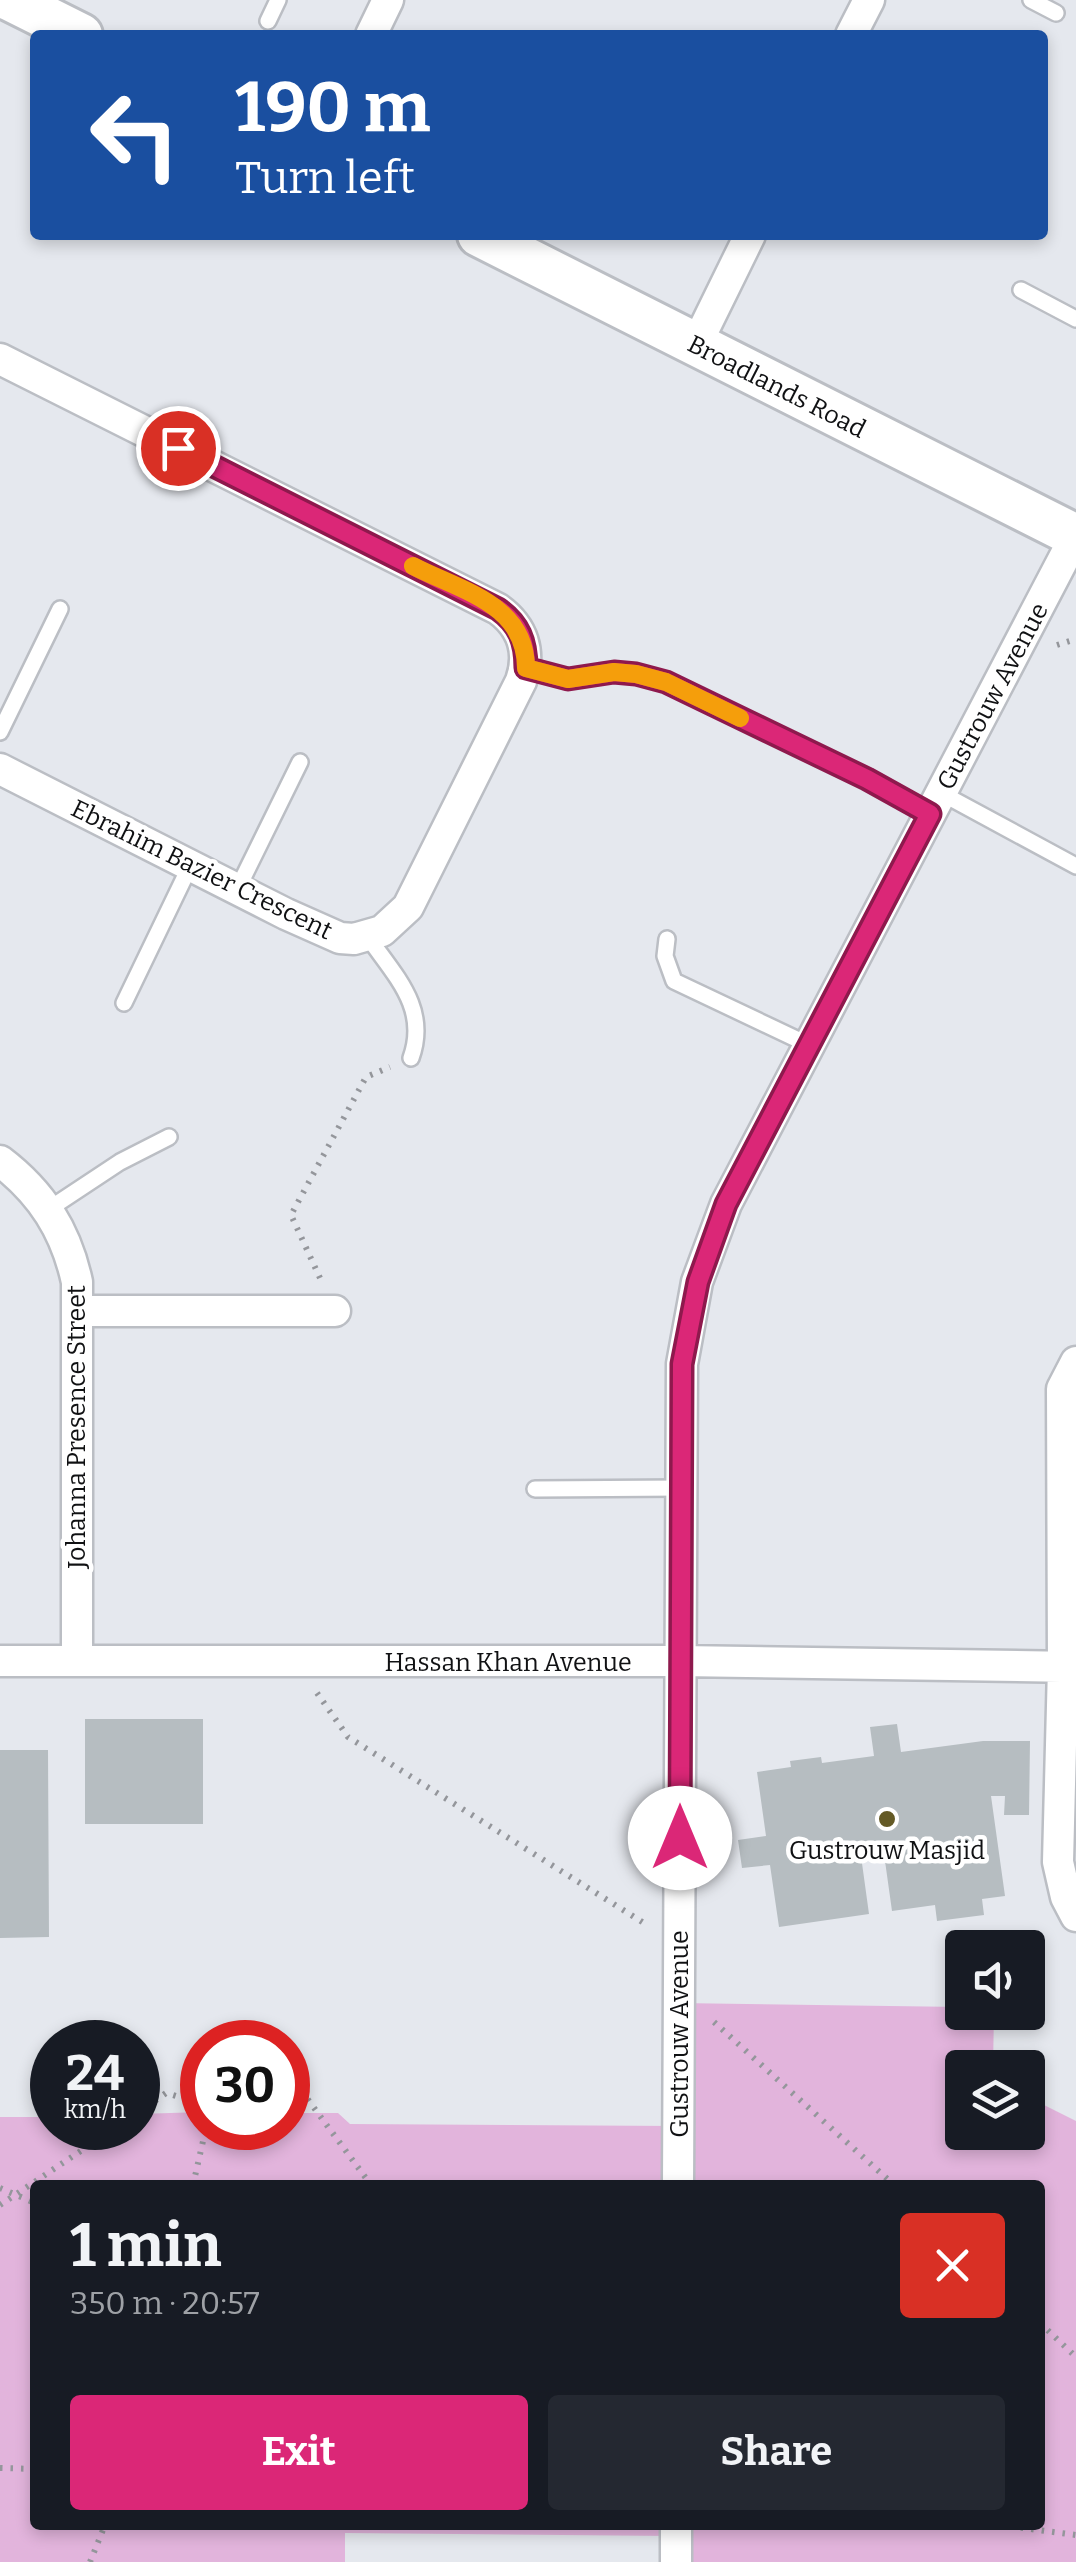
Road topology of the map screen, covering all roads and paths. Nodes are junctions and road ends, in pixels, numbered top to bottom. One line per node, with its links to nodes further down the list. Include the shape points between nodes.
1 (11, 0): 8 (main road)
2 (278, 0): 7 (lane)
3 (388, 0): 9 (street)
4 (869, 0): 10 (street)
5 (1031, 0): 6 (lane)
6 (1056, 13)
7 (268, 21)
8 (71, 30)
9 (373, 30)
10 (854, 30)
11 (489, 240): 15 (main road, Broadlands Road)
12 (747, 240): 15 (street)
13 (1021, 290): 14 (lane)
14 (1076, 318)
15 (696, 345): 17 (main road, Broadlands Road)
16 (0, 359): 19 (street, via 498,609 522,636)
17 (1076, 536): 23 (street, Gustrouw Avenue)
18 (60, 609): 20 (lane)
19 (526, 668): 23 (lane, via 568,679 614,672 666,682 867,779); 27 (street, Ebrahim Bazier Crescent, via 408,907)
20 (0, 732)
21 (300, 762): 26 (lane)
22 (0, 770): 24 (street, Ebrahim Bazier Crescent)
23 (936, 804): 25 (lane); 30 (street, Gustrouw Avenue)
24 (190, 866): 26 (street, Ebrahim Bazier Crescent); 29 (lane)
25 (1076, 866)
26 (237, 890): 27 (street, Ebrahim Bazier Crescent, via 340,938)
27 (368, 937): 31 (lane, via 417,1017)
28 (668, 939): 30 (lane, via 665,956 674,981)
29 (124, 1004)
30 (810, 1046): 38 (street, Gustrouw Avenue, via 726,1204 698,1282 682,1364)
31 (410, 1058): 36 (path, via 366,1077 291,1215)
32 (169, 1137): 34 (lane)
33 (0, 1161): 34 (street, Johanna Presence Street)
34 (49, 1209): 35 (street, Johanna Presence Street, via 72,1260)
35 (79, 1311): 36 (street); 40 (street, Johanna Presence Street)
36 (335, 1311)
37 (1076, 1362): 44 (street, via 1062,1388)
38 (682, 1488): 39 (lane); 42 (street, Gustrouw Avenue)
39 (535, 1489)
40 (77, 1660): 41 (street, Hassan Khan Avenue); 43 (street, Hassan Khan Avenue)
41 (0, 1661)
42 (681, 1661): 43 (street, Hassan Khan Avenue); 44 (street, Hassan Khan Avenue); 46 (street, Gustrouw Avenue)
43 (296, 1663): 46 (path, via 348,1737)
44 (1070, 1667): 45 (street, via 1058,1862)
45 (1076, 1916)
46 (679, 1945): 54 (street, Gustrouw Avenue)
47 (712, 2020): 55 (path)
48 (310, 2102): 53 (path)
49 (82, 2150): 51 (path)
50 (201, 2150): 52 (path)
51 (37, 2180)
52 (193, 2180)
53 (367, 2180)
54 (678, 2180)
55 (888, 2180)
56 (30, 2184): 58 (path)
57 (0, 2188): 58 (path)
58 (17, 2193): 59 (path); 60 (path)
59 (30, 2201)
60 (0, 2204)
61 (1045, 2327): 62 (path)
62 (1076, 2357)
63 (0, 2468): 64 (path)
64 (30, 2469)
65 (104, 2530): 69 (path)
66 (676, 2530): 70 (street)
67 (1035, 2530): 68 (path)
68 (1076, 2536)
69 (90, 2562)
70 (676, 2562)

